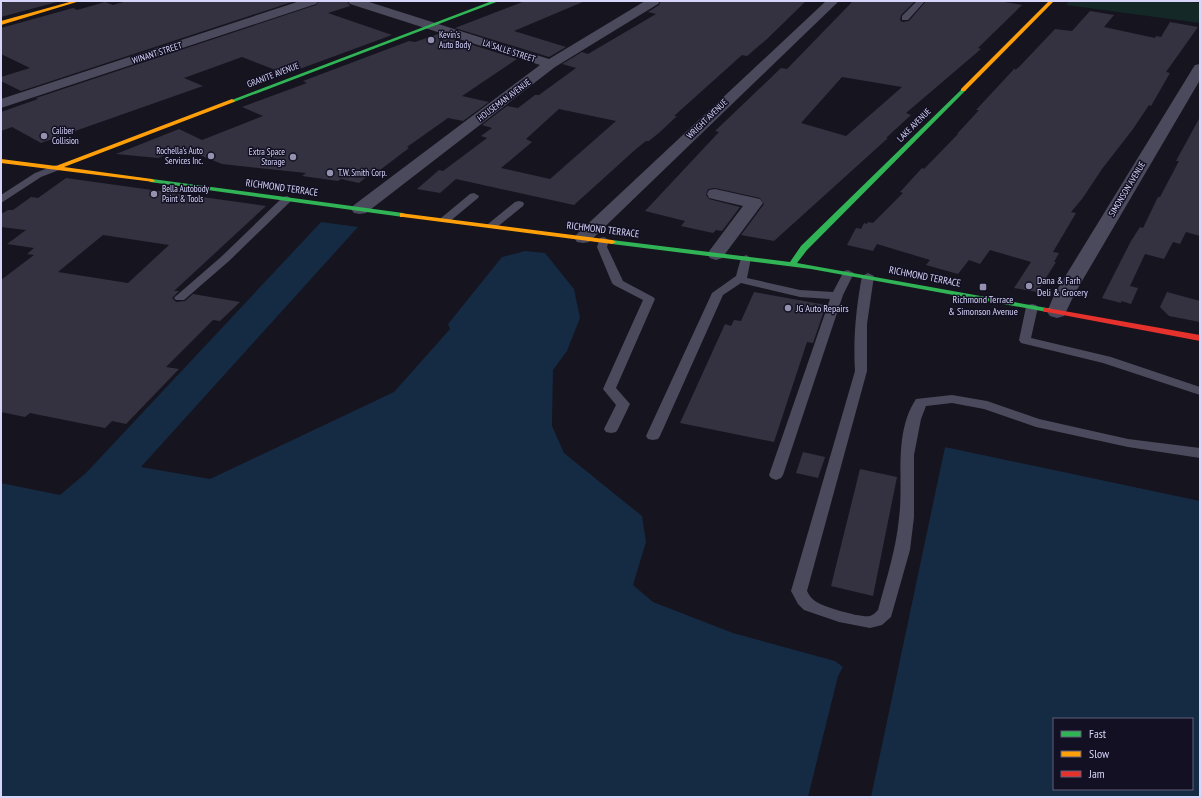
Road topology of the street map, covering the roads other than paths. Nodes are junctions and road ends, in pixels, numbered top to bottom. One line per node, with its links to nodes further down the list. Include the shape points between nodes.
1 (78, 1): 10 (street)
2 (312, 1): 14 (street, WINANT STREET)
3 (354, 1): 11 (street, LA SALLE STREET)
4 (497, 1): 11 (street, GRANITE AVENUE)
5 (654, 1): 12 (street, HOUSEMAN AVENUE)
6 (833, 1): 25 (street, WRIGHT AVENUE)
7 (921, 1): 9 (lane)
8 (1052, 1): 29 (street, LAKE AVENUE, via 804,248)
9 (905, 18)
10 (1, 23)
11 (431, 26): 12 (street, LA SALLE STREET); 16 (street, GRANITE AVENUE)
12 (550, 64): 22 (street, HOUSEMAN AVENUE)
13 (1200, 68): 36 (street, SIMONSON AVENUE, via 1065,293)
14 (1, 104)
15 (1, 161): 16 (street, RICHMOND TERRACE)
16 (56, 168): 19 (street, RICHMOND TERRACE); 20 (lane, via 38,175)
17 (715, 194): 27 (street, via 754,203)
18 (474, 196): 23 (lane)
19 (287, 199): 22 (street, RICHMOND TERRACE); 34 (lane)
20 (1, 200)
21 (519, 204): 24 (lane)
22 (360, 209): 23 (street, RICHMOND TERRACE)
23 (444, 220): 24 (street, RICHMOND TERRACE)
24 (492, 226): 25 (street, RICHMOND TERRACE)
25 (583, 238): 26 (street, RICHMOND TERRACE)
26 (604, 240): 27 (street, RICHMOND TERRACE); 39 (lane, via 602,247 618,283 649,298 609,389 623,404)
27 (716, 254): 28 (street, RICHMOND TERRACE)
28 (746, 258): 29 (street, RICHMOND TERRACE); 32 (lane)
29 (792, 264): 30 (street, RICHMOND TERRACE)
30 (848, 273): 31 (street, RICHMOND TERRACE); 33 (lane)
31 (868, 276): 35 (street, RICHMOND TERRACE); 41 (lane, via 859,352 860,371 799,591 803,600 811,607 870,622 878,620 885,613 902,550 907,517 907,455 914,419 921,402 952,399 987,405 1036,423 1128,443)
32 (739, 279): 33 (lane, via 794,292); 40 (lane, via 718,293)
33 (837, 295): 42 (lane)
34 (180, 298)
35 (1032, 307): 36 (street, RICHMOND TERRACE); 38 (lane, via 1025,340 1107,360)
36 (1057, 312): 37 (street, RICHMOND TERRACE)
37 (1200, 338)
38 (1200, 391)
39 (611, 428)
40 (653, 436)
41 (1200, 453)
42 (776, 475)

